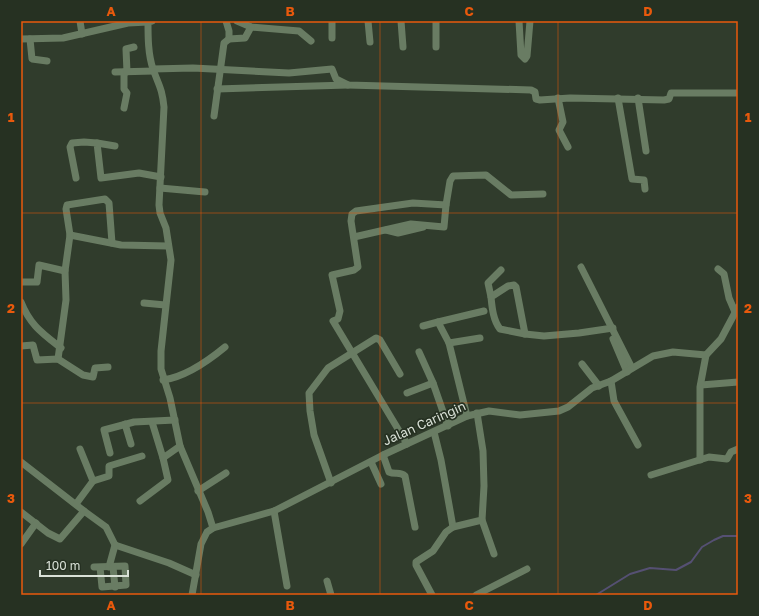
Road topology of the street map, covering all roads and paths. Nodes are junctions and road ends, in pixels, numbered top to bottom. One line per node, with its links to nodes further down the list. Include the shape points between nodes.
1 (80, 21): 13 (street)
2 (150, 21): 11 (street); 24 (street, via 148,42)
3 (226, 21): 14 (street)
4 (237, 21): 12 (street)
5 (332, 21): 15 (street)
6 (368, 21): 19 (street)
7 (401, 21): 21 (street)
8 (436, 21): 22 (street)
9 (519, 21): 10 (street, via 523,59 528,56)
10 (530, 21)
11 (115, 24): 13 (street)
12 (251, 27): 14 (street, via 248,36 242,40); 18 (street, via 299,31)
13 (82, 34): 17 (street, via 63,38)
14 (229, 38): 25 (street, via 224,43)
15 (332, 38)
16 (21, 39): 17 (street)
17 (30, 39): 23 (street, via 32,59)
18 (311, 41)
19 (370, 42)
20 (134, 47): 27 (street, via 126,49)
21 (403, 47)
22 (436, 47)
23 (47, 61)
24 (154, 70): 25 (street); 27 (street); 40 (street, via 163,91)
25 (220, 70): 28 (street, via 303,73 332,69 336,79); 29 (street)
26 (115, 72): 27 (street)
27 (126, 72): 34 (street, via 124,89 127,93)
28 (348, 85): 29 (street); 31 (street, via 531,90 536,92 537,99)
29 (217, 89): 35 (street)
30 (738, 93): 33 (street, via 674,93 667,100)
31 (558, 98): 32 (street); 38 (street, via 563,122 559,130)
32 (619, 99): 33 (street); 43 (street, via 632,179 644,180)
33 (638, 100): 39 (street)
34 (124, 108)
35 (214, 116)
36 (97, 143): 37 (street); 40 (street, via 101,178 139,173); 41 (street, via 71,144)
37 (115, 146)
38 (568, 147)
39 (646, 151)
40 (161, 177): 42 (street)
41 (76, 178)
42 (160, 188): 44 (street); 50 (street, via 160,213 166,228)
43 (645, 189)
44 (205, 192)
45 (543, 194): 46 (street, via 511,195 486,175 453,176)
46 (446, 205): 48 (street, via 445,226 442,228 411,224); 48 (street, via 413,203 356,212 350,218)
47 (70, 235): 49 (street); 49 (street, via 67,205 105,199 109,203); 54 (street)
48 (354, 236): 71 (street, via 358,267 332,275 340,311 338,319 333,321)
49 (112, 243): 50 (street)
50 (168, 246): 59 (street, via 171,260)
51 (580, 267): 64 (street)
52 (718, 269): 60 (street, via 724,274 729,298)
53 (501, 270): 56 (street, via 488,283)
54 (65, 271): 55 (street, via 39,265 37,282); 70 (street, via 66,300)
55 (21, 282)
56 (490, 297): 65 (street, via 496,323 500,329); 65 (street, via 514,285)
57 (21, 302): 70 (street, via 33,326)
58 (144, 303): 59 (street)
59 (165, 305): 79 (street, via 161,351)
60 (736, 309): 73 (street, via 721,338)
61 (484, 311): 62 (street)
62 (438, 322): 63 (street); 67 (street)
63 (423, 326)
64 (610, 327): 65 (street, via 544,336); 77 (street)
65 (525, 334)
66 (480, 338): 67 (street)
67 (449, 343): 87 (street)
68 (21, 346): 74 (street, via 33,345 38,361)
69 (225, 347): 79 (street, via 207,361 180,375)
70 (61, 348): 74 (street)
71 (352, 352): 78 (street, via 376,338 380,340); 94 (street); 109 (street, via 328,368 309,393 314,435)
72 (419, 352): 82 (street)
73 (706, 355): 77 (street, Jalan Caringin, via 666,352 653,356); 83 (street)
74 (58, 359): 76 (street, via 83,375 92,377 95,368)
75 (582, 364): 84 (street)
76 (108, 367)
77 (630, 370): 80 (street, Jalan Caringin)
78 (400, 374)
79 (163, 380): 88 (street)
80 (611, 381): 84 (street, Jalan Caringin); 95 (street, via 614,401)
81 (738, 382): 83 (street)
82 (433, 383): 85 (street); 91 (street)
83 (701, 385): 103 (street)
84 (598, 386): 86 (street, Jalan Caringin, via 560,411 520,415 499,411)
85 (407, 393)
86 (477, 413): 87 (street, Jalan Caringin); 117 (street, via 483,451)
87 (467, 416): 91 (street, Jalan Caringin)
88 (175, 420): 89 (street); 96 (street)
89 (152, 422): 90 (street, via 137,421); 102 (street)
90 (125, 424): 93 (street); 99 (street, via 104,430)
91 (448, 426): 92 (street, Jalan Caringin)
92 (434, 432): 94 (street, Jalan Caringin); 120 (street)
93 (131, 444)
94 (407, 444): 100 (street, Jalan Caringin)
95 (638, 445)
96 (180, 446): 102 (street); 111 (street)
97 (80, 449): 108 (street)
98 (738, 449): 103 (street, via 731,452 727,459 709,457)
99 (110, 453)
100 (383, 455): 105 (street, Jalan Caringin); 119 (street, via 389,472 405,476)
101 (142, 456): 108 (street, via 112,464 109,466 109,476)
102 (162, 458): 112 (street, via 168,480)
103 (700, 460): 107 (street)
104 (21, 462): 113 (street)
105 (371, 462): 109 (street, Jalan Caringin); 110 (street)
106 (226, 473): 111 (street)
107 (651, 475)
108 (93, 481): 113 (street)
109 (332, 483): 115 (street, Jalan Caringin)
110 (381, 484)
111 (198, 491): 121 (street)
112 (140, 501)
113 (76, 504): 114 (street)
114 (84, 511): 118 (street, via 60,538); 123 (street, via 106,527)
115 (274, 511): 121 (street, Jalan Caringin); 129 (street)
116 (21, 512): 118 (street)
117 (482, 520): 120 (street); 124 (street)
118 (36, 523): 122 (street)
119 (416, 527)
120 (453, 527): 133 (street, via 446,532 433,551 416,562)
121 (213, 528): 127 (street, via 202,538)
122 (21, 544)
123 (115, 546): 125 (street); 127 (street, via 169,563)
124 (494, 554)
125 (111, 567): 130 (street); 130 (street, via 125,567 126,584); 130 (street, via 97,567 99,588)
126 (527, 569): 134 (street)
127 (196, 575): 131 (street)
128 (327, 581): 132 (street)
129 (287, 586)
130 (115, 587)
131 (192, 595)
132 (331, 595)
133 (432, 595)
134 (476, 595)

